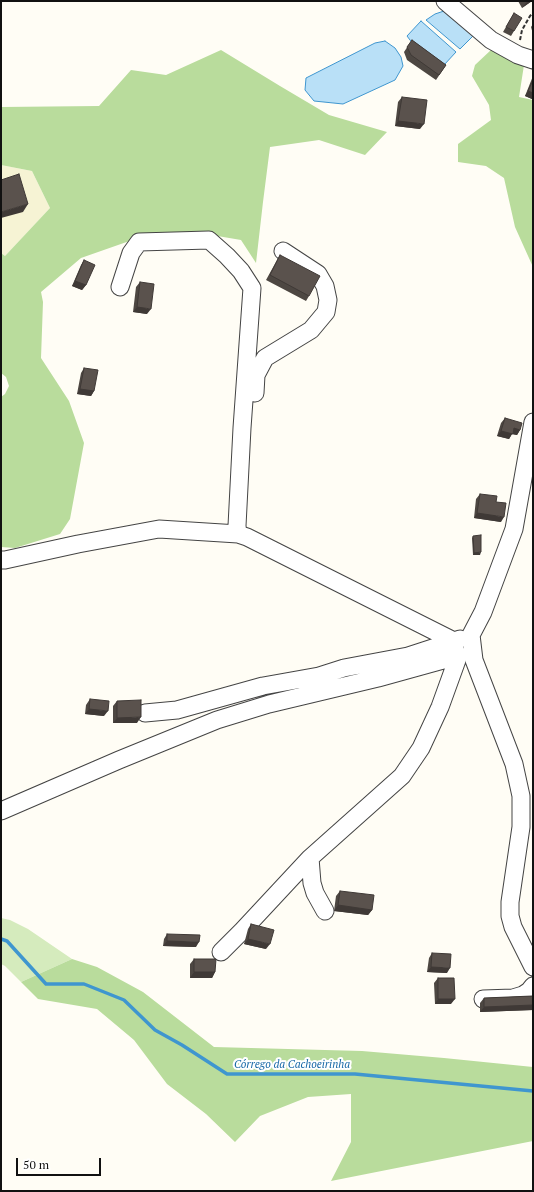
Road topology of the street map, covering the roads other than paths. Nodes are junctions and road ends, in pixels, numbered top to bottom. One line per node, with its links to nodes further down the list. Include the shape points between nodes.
1 (445, 1): 2 (street, via 491,40)
2 (526, 58)
3 (283, 251): 6 (street, via 318,274 325,286 328,300 326,312 315,327 265,358 256,375)
4 (120, 287): 6 (street, via 131,253 139,242 209,240 241,271 252,288 237,526)
5 (533, 422): 8 (street, via 514,529 483,612)
6 (242, 535): 7 (street, via 159,529); 9 (street)
7 (1, 560)
8 (471, 635): 9 (street); 15 (street, via 474,660 514,764 521,796 521,827 510,916 512,927)
9 (455, 647): 10 (street, via 263,686 177,710); 11 (street, via 435,662 269,704 217,720); 12 (street, via 457,660 440,707 421,748 402,776)
10 (145, 713)
11 (1, 812)
12 (310, 858): 13 (street, via 312,883); 14 (street)
13 (325, 912)
14 (221, 952)
15 (533, 967)
16 (533, 986): 17 (street, via 523,995 513,998)
17 (483, 999)

